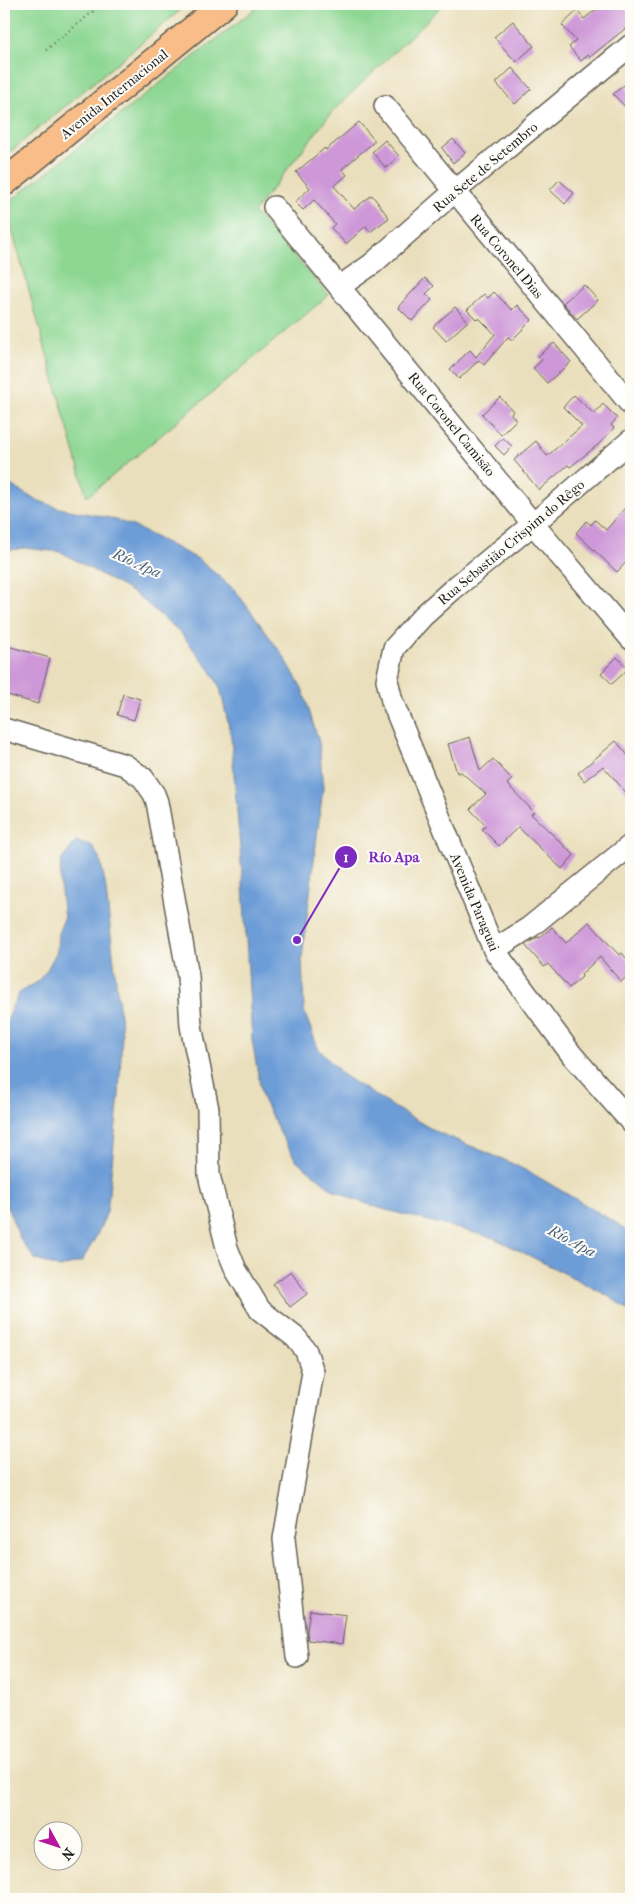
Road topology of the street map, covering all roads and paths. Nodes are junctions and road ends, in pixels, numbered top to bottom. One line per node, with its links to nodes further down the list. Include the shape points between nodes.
1 (102, 4): 4 (path)
2 (224, 4): 6 (main road, Avenida Internacional)
3 (631, 45): 7 (street, Rua Sete de Setembro)
4 (46, 50)
5 (385, 106): 7 (street, Rua Coronel Dias)
6 (4, 183)
7 (454, 192): 9 (street, Rua Sete de Setembro, via 372,264); 10 (street, Rua Coronel Dias)
8 (274, 207): 9 (street, Rua Coronel Camisão)
9 (339, 287): 12 (street, Rua Coronel Camisão)
10 (631, 405)
11 (631, 440): 12 (street, Rua Sebastião Crispim do Rêgo)
12 (533, 524): 13 (street, Rua Coronel Camisão); 14 (street, Rua Sebastião Crispim do Rêgo, via 452,590)
13 (631, 639)
14 (394, 648): 17 (street, Avenida Paraguai, via 387,680 392,701)
15 (4, 728): 19 (street, via 124,765 144,778 157,802 188,976 191,1026 208,1109 209,1175 227,1248 260,1310 296,1338 306,1351 312,1372 284,1539)
16 (631, 845): 17 (street, via 530,927)
17 (494, 950): 18 (street, Avenida Paraguai, via 572,1055)
18 (631, 1122)
19 (297, 1658)

